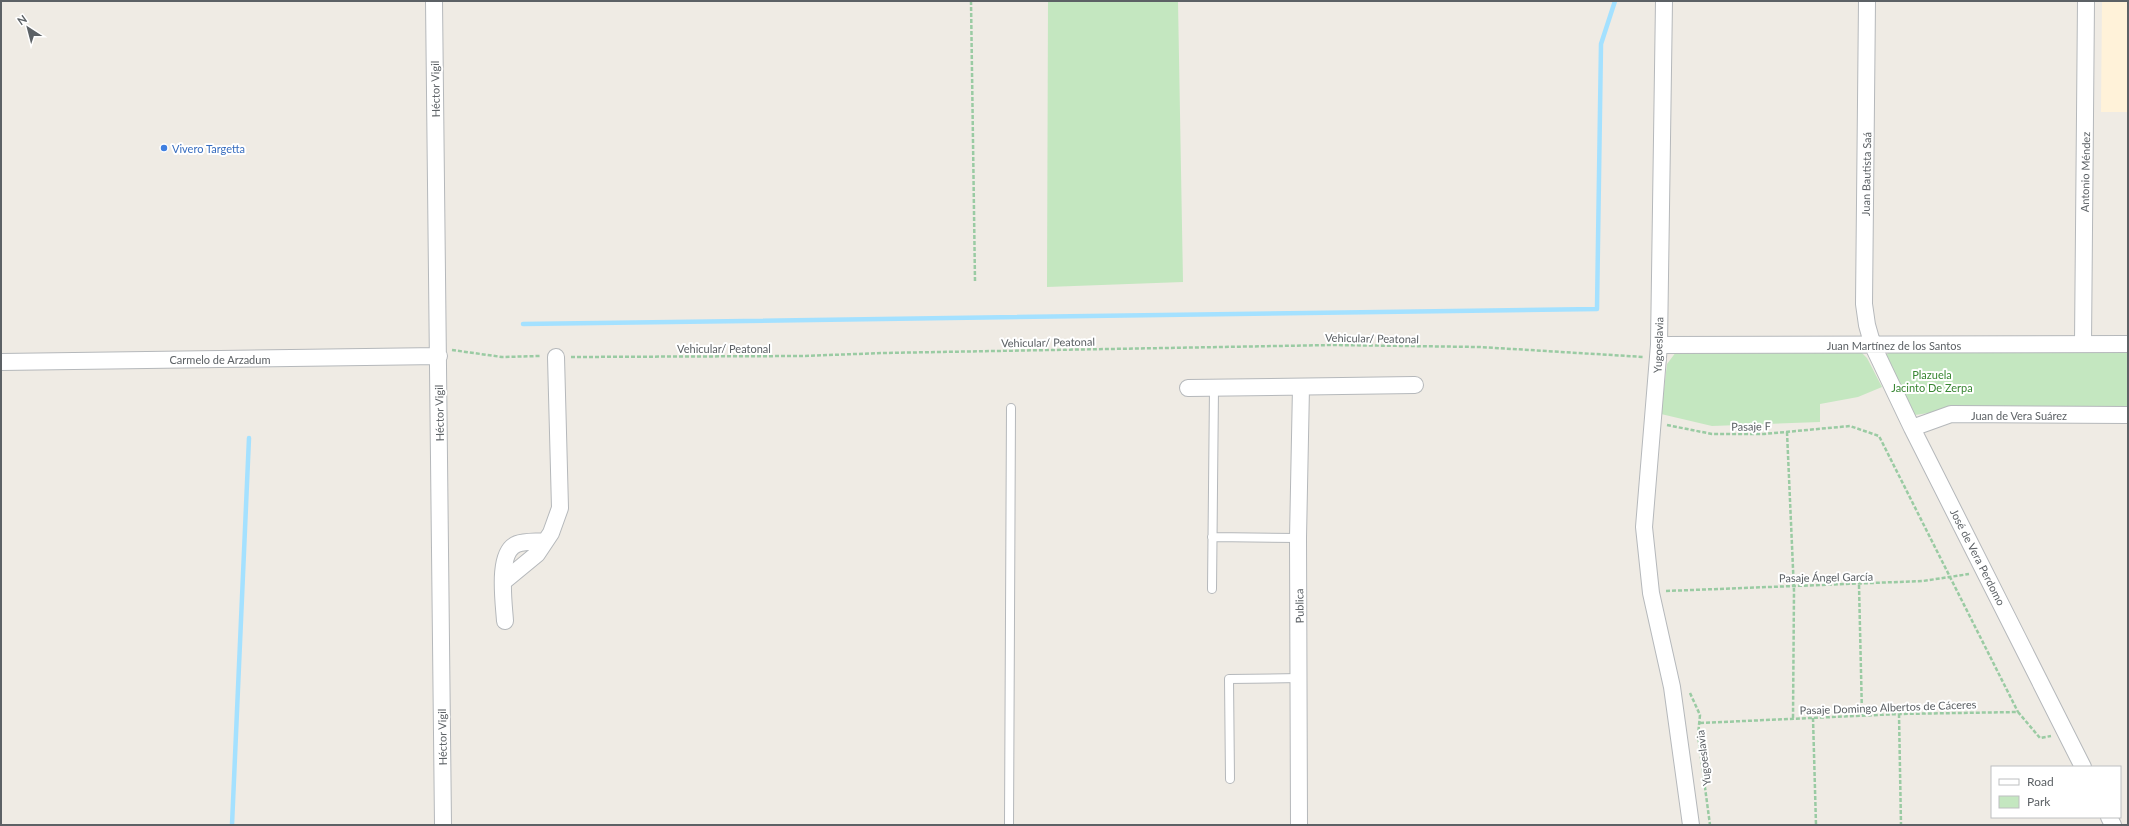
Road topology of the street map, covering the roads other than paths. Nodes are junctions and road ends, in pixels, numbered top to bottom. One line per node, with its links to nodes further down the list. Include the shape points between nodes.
1 (434, 1): 9 (street, Héctor Vigil)
2 (1664, 1): 8 (street, Yugoeslavia)
3 (1867, 1): 7 (street, Juan Bautista Saá, via 1864,304)
4 (2086, 1): 5 (street, Antonio Méndez)
5 (2083, 344): 6 (street, Juan Martínez de los Santos); 7 (street, Juan Martínez de los Santos)
6 (2128, 344)
7 (1873, 346): 8 (street, Juan Martínez de los Santos); 18 (street, José de Vera Perdomo)
8 (1659, 351): 29 (street, Yugoeslavia, via 1644,527 1652,593 1672,687)
9 (439, 356): 11 (street, Carmelo de Arzadum); 26 (street, Héctor Vigil)
10 (556, 357): 22 (street, via 560,508 551,533 537,554 503,582)
11 (1, 362)
12 (1415, 385): 13 (street)
13 (1301, 387): 15 (street); 20 (street, Publica)
14 (1188, 388): 15 (street)
15 (1214, 388): 19 (lane)
16 (1011, 408): 27 (lane)
17 (2128, 415): 18 (street, Juan de Vera Suárez, via 1951,414)
18 (1912, 428): 24 (street, José de Vera Perdomo)
19 (1212, 537): 20 (lane); 21 (lane)
20 (1298, 538): 23 (street, Publica)
21 (1212, 589)
22 (505, 621)
23 (1300, 678): 25 (lane, via 1229,679); 28 (street, Publica)
24 (2082, 766)
25 (1230, 779)
26 (443, 825)
27 (1009, 825)
28 (1299, 825)
29 (1692, 825)

